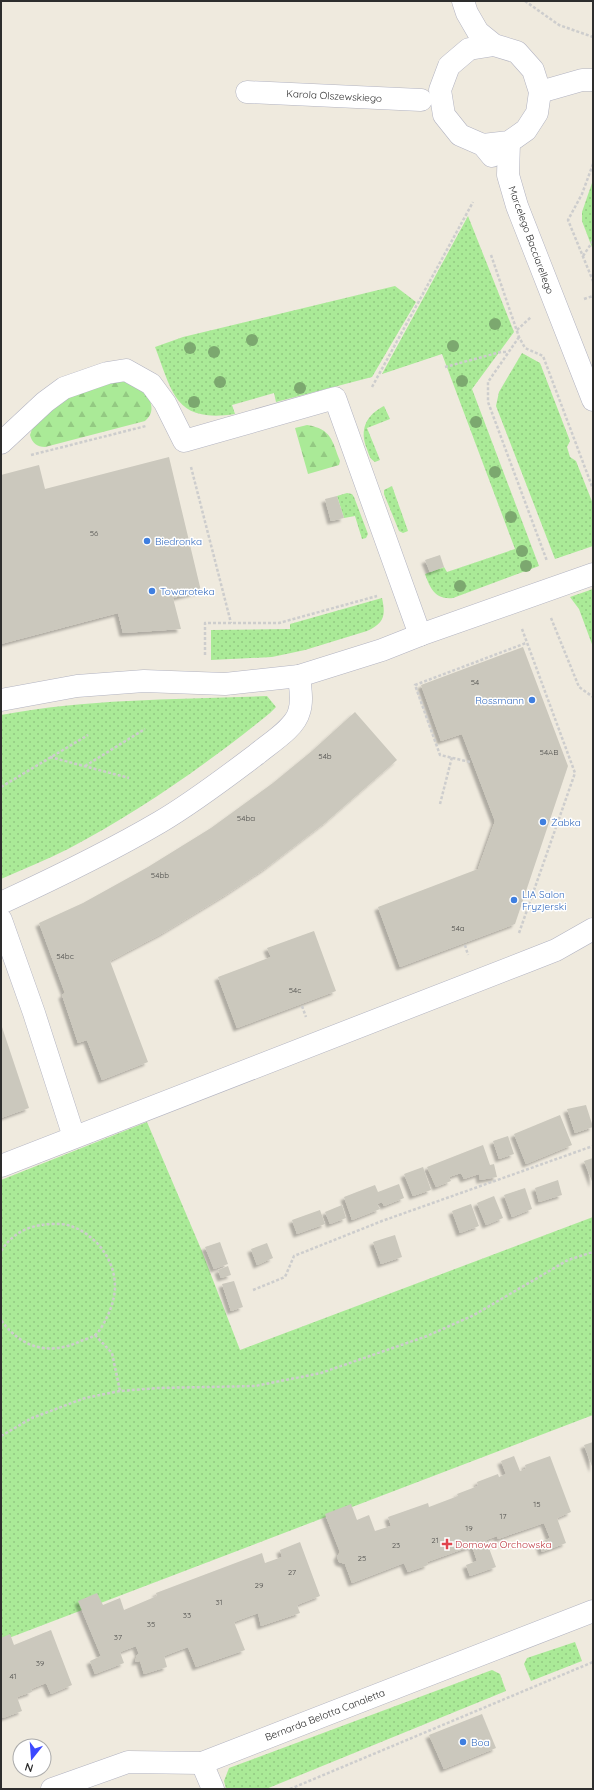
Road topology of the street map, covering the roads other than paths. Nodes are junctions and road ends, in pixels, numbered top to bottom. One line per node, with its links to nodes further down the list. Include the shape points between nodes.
1 (465, 7): 2 (street, via 478,32); 3 (street, via 470,32)
2 (494, 45): 3 (street); 4 (street, via 517,52)
3 (469, 49): 6 (street, via 449,66)
4 (533, 70): 5 (street); 8 (street)
5 (587, 80): 8 (street)
6 (440, 90): 9 (street); 10 (street)
7 (247, 92): 9 (street, Karola Olszewskiego)
8 (540, 92): 11 (street, via 537,113 526,130)
9 (421, 100): 10 (street)
10 (444, 115): 12 (street, via 460,135)
11 (509, 142): 12 (street); 13 (street, Marcelego Bacciarellego)
12 (484, 145): 13 (street)
13 (508, 175): 14 (street, Marcelego Bacciarellego, via 517,206)
14 (593, 400)
15 (1, 443): 17 (street, via 64,388 107,373 126,370 151,384 165,403 184,441 335,398)
16 (593, 574): 17 (street)
17 (420, 635): 18 (street, via 382,650)
18 (299, 676): 19 (street, via 225,684 144,681 76,686); 20 (street, via 299,712 289,728 219,783 136,836)
19 (1, 700)
20 (1, 903)
21 (1, 920): 23 (street)
22 (593, 929): 23 (street, via 528,962)
23 (74, 1137): 24 (street)
24 (1, 1166)
25 (593, 1611): 26 (street, Bernarda Belotta Canaletta)
26 (202, 1763): 27 (street, Bernarda Belotta Canaletta, via 128,1762); 28 (street)
27 (52, 1789)
28 (213, 1789)

